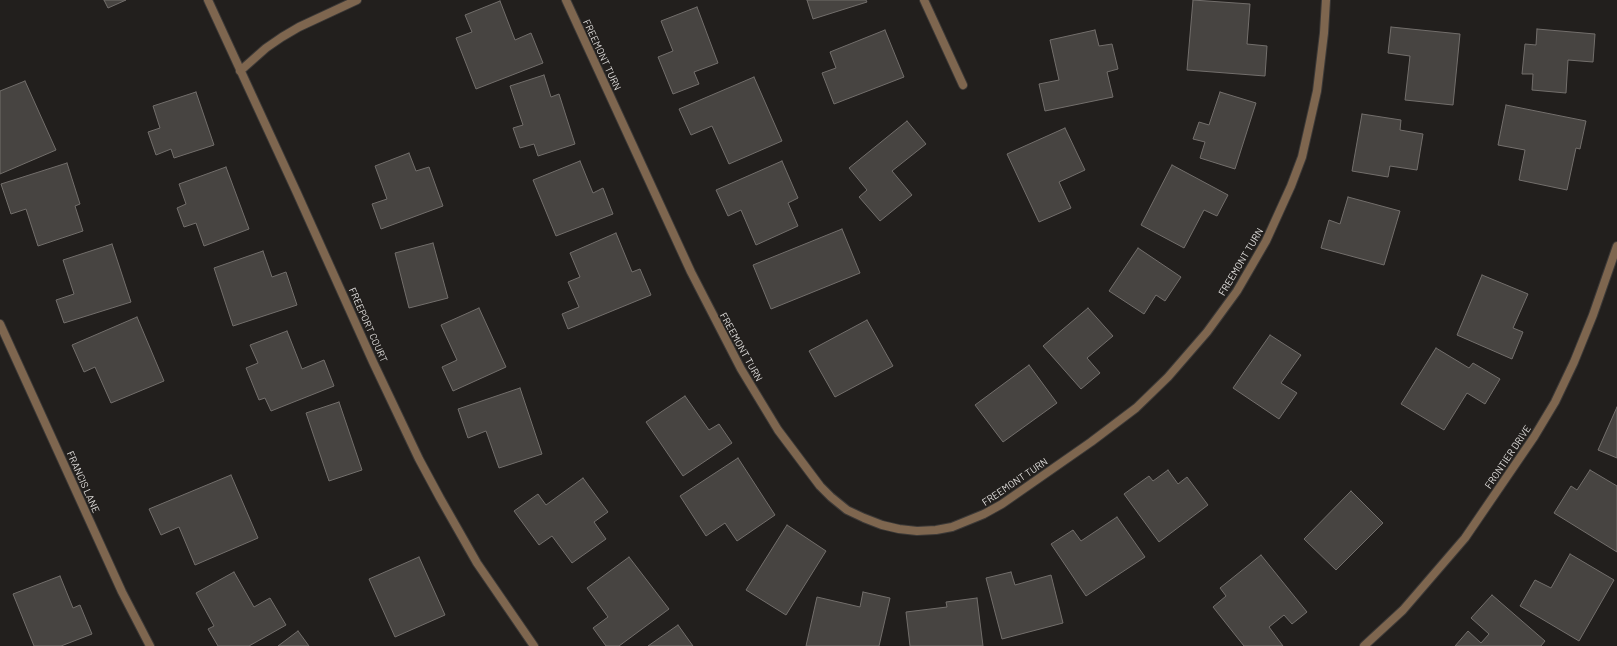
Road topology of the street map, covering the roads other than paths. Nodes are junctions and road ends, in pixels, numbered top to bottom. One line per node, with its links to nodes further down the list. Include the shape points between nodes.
1 (208, 0): 6 (street, FREEPORT COURT)
2 (356, 0): 6 (street, via 282,37)
3 (566, 0): 5 (street, FREEMONT TURN, via 694,279 741,369 778,430 820,486 847,510 882,525 917,531 952,527 1002,504 1136,408 1168,377 1207,332 1237,291 1266,241 1302,157 1317,91)
4 (924, 0): 7 (street)
5 (1326, 0)
6 (240, 71): 11 (street, FREEPORT COURT, via 419,459 477,563)
7 (963, 85)
8 (1617, 246): 12 (street, FRONTIER DRIVE, via 1574,362 1534,437 1466,538 1403,610)
9 (0, 324): 10 (street, FRANCIS LANE, via 119,585)
10 (150, 646)
11 (534, 646)
12 (1364, 646)

